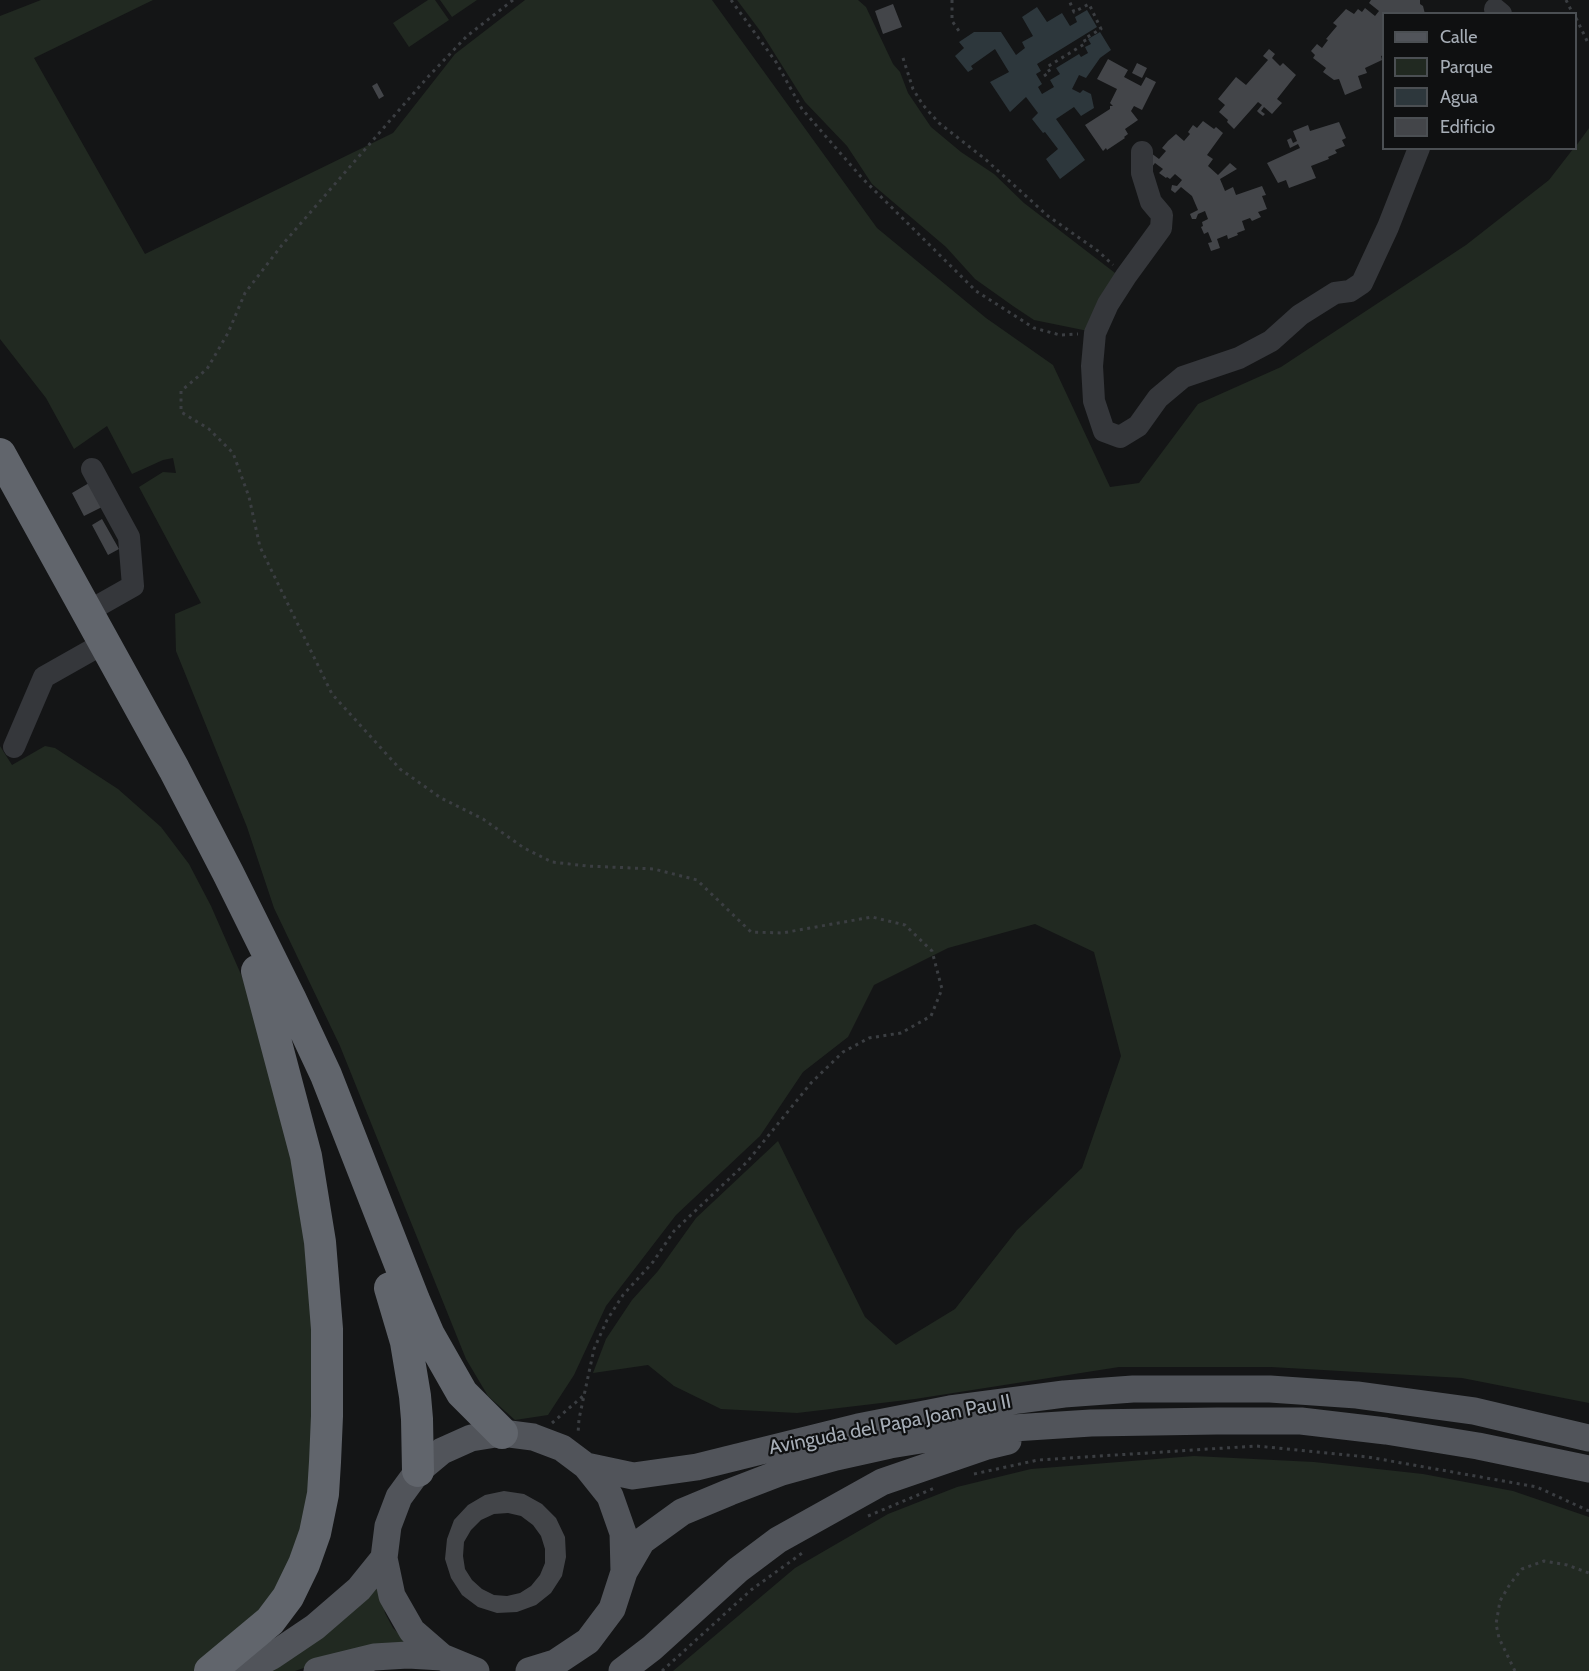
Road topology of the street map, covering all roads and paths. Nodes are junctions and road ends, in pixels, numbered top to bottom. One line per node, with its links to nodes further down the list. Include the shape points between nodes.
1 (513, 0): 21 (path, via 467,36 434,70 282,245 246,293 207,369 181,391 181,411 209,429 233,453 249,496 260,547 332,694 400,769 441,798 552,862 654,869 697,880 751,932 782,933 872,917 905,925 932,951 942,989 931,1016 901,1033 868,1038 843,1052 811,1083 747,1162 674,1231 607,1320 594,1349)
2 (731, 0): 13 (path, via 776,62 802,109 862,178 976,291 1034,328 1060,335)
3 (952, 0): 6 (path, via 952,21)
4 (1069, 0): 9 (path, via 1074,12 1089,4 1101,29 1047,67 1050,72)
5 (1577, 22): 7 (path)
6 (959, 31)
7 (1589, 45)
8 (903, 58): 12 (path, via 913,89 939,123)
9 (1044, 76)
10 (1418, 150): 13 (lane, via 1362,283 1350,291 1335,293 1300,315 1270,341 1239,358 1183,377 1158,398 1138,426 1120,437 1104,430 1094,401)
11 (1142, 152): 12 (lane, via 1142,174 1151,202 1162,215 1161,228)
12 (1126, 276): 13 (lane)
13 (1095, 333)
14 (0, 453): 17 (highway)
15 (92, 469): 17 (lane, via 129,537 133,586)
16 (0, 490): 18 (highway)
17 (87, 612): 23 (highway, via 174,769 290,998 326,1076 429,1335 462,1393)
18 (90, 651): 19 (lane, via 44,677); 20 (highway, via 214,879)
19 (14, 747)
20 (257, 971): 29 (highway, via 322,1111 386,1275 406,1342 415,1396); 40 (highway, via 301,1137 320,1242 327,1329 323,1494 315,1533 288,1597 270,1621)
21 (584, 1394): 24 (path); 27 (path, via 579,1419)
22 (1091, 1423): 26 (main road, Avinguda del Papa Joan Pau II, via 1301,1422); 37 (main road, Avinguda del Papa Joan Pau II, via 982,1430 890,1445 782,1472 682,1512 642,1541); 45 (main road, Avinguda del Papa Joan Pau II, via 987,1446 857,1494 778,1540 738,1570)
23 (502, 1433): 24 (main road); 29 (main road, via 471,1438 442,1451)
24 (533, 1437): 27 (main road)
25 (1589, 1438): 27 (main road, Avinguda del Papa Joan Pau II, via 1474,1411 1357,1395 1270,1389 1133,1389 950,1409 858,1427 697,1467 633,1476)
26 (1478, 1446): 28 (main road, Avinguda del Papa Joan Pau II); 32 (main road, Avinguda del Papa Joan Pau II)
27 (582, 1462): 37 (main road, via 610,1496 623,1533)
28 (1589, 1469)
29 (417, 1471): 36 (main road, via 399,1497 388,1526)
30 (966, 1476): 33 (path, via 1038,1460 1256,1446 1368,1456 1537,1487)
31 (944, 1485): 34 (path)
32 (1589, 1486)
33 (1589, 1511)
34 (858, 1520)
35 (814, 1546): 46 (path, via 751,1590)
36 (384, 1558): 39 (main road, via 392,1596 412,1631); 41 (main road, via 359,1589 315,1627)
37 (624, 1572): 44 (main road, via 612,1610 588,1641 555,1664)
38 (1589, 1573): 47 (path, via 1544,1562 1522,1569 1510,1584 1500,1601 1496,1624)
39 (442, 1657): 42 (main road, via 374,1657); 43 (main road)
40 (210, 1671)
41 (244, 1671)
42 (317, 1671)
43 (476, 1671)
44 (529, 1671)
45 (622, 1671)
46 (662, 1671)
47 (1515, 1671)

